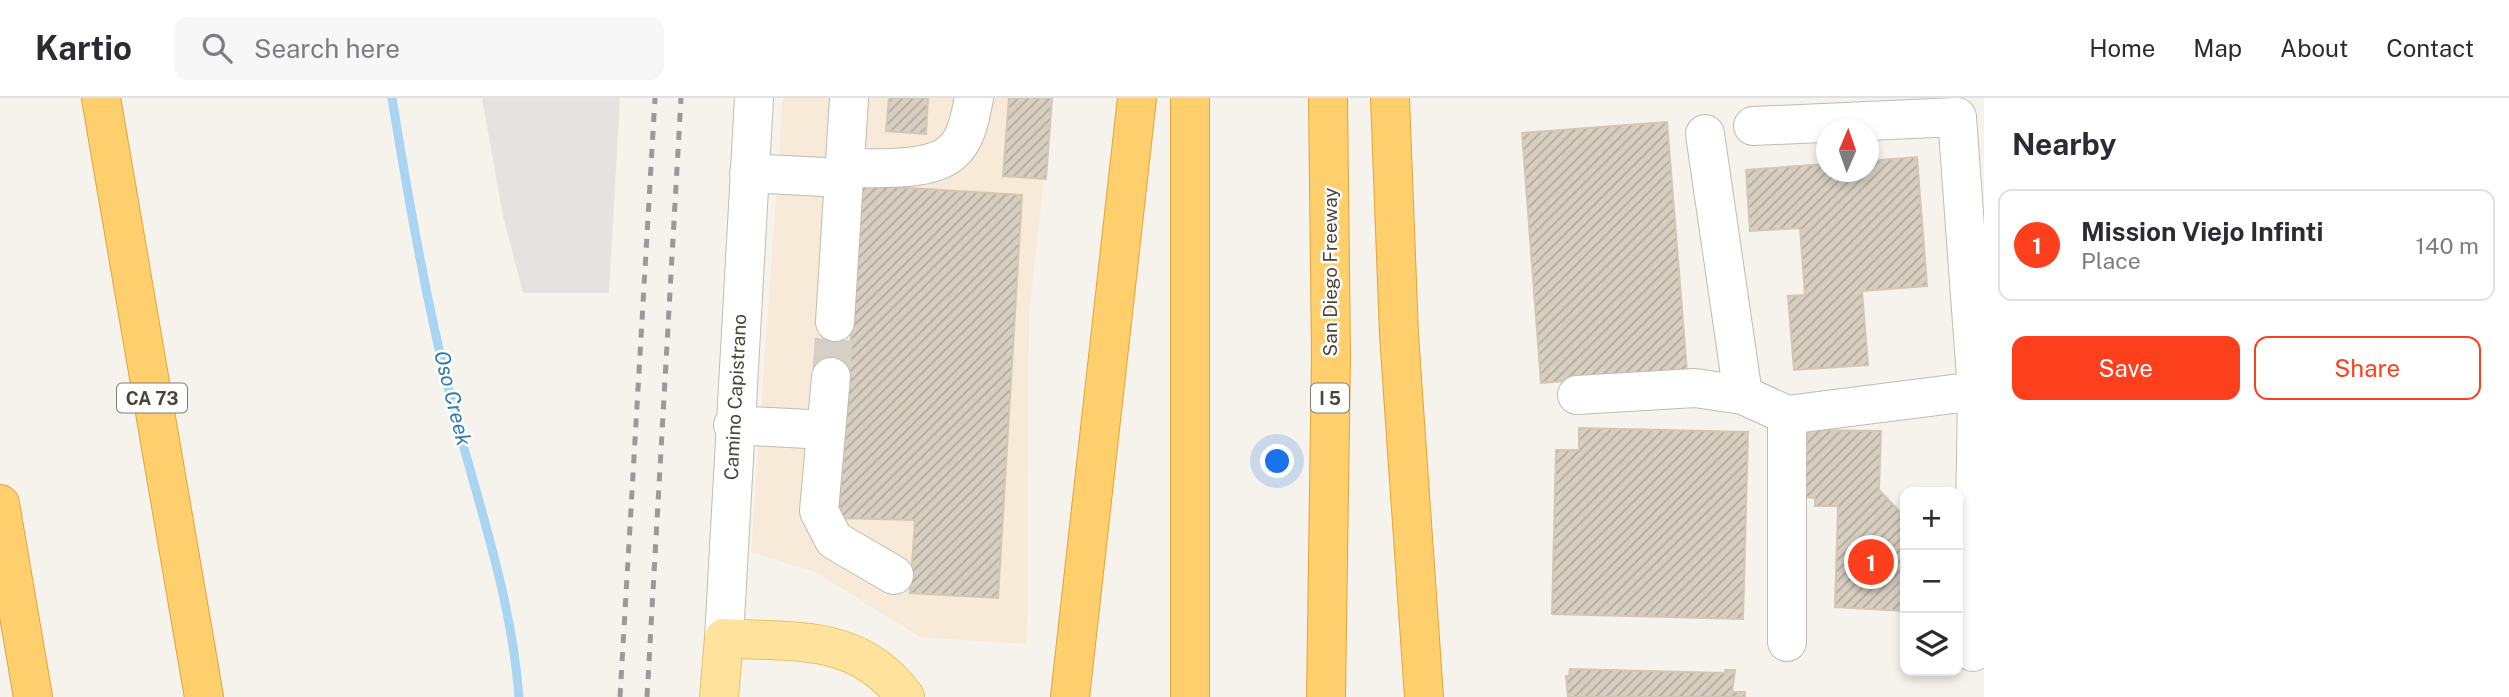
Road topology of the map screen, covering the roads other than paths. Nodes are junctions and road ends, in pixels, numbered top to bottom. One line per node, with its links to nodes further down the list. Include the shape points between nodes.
1 (101, 98): 28 (highway, CA 73)
2 (754, 98): 11 (street, Camino Capistrano)
3 (849, 98): 12 (street)
4 (974, 98): 12 (street, via 969,123 950,154 902,167)
5 (1138, 98): 31 (highway)
6 (1190, 98): 32 (highway)
7 (1328, 98): 33 (highway, San Diego Freeway / I 5, via 1331,355)
8 (1390, 98): 34 (highway, via 1399,335)
9 (1753, 126): 13 (street, via 1956,117)
10 (1704, 134): 18 (street)
11 (749, 173): 12 (street); 20 (street, Camino Capistrano)
12 (843, 173): 14 (street)
13 (1977, 311): 16 (street)
14 (835, 321)
15 (831, 377): 21 (street)
16 (1980, 390): 19 (street); 26 (street)
17 (1577, 395): 18 (street, via 1695,388)
18 (1743, 395): 19 (street)
19 (1787, 415): 25 (street)
20 (733, 425): 21 (street); 24 (street, Camino Capistrano)
21 (825, 430): 23 (street, via 819,511 834,540)
22 (0, 504): 27 (highway)
23 (894, 575)
24 (724, 638): 29 (main road, Camino Capistrano); 30 (main road, via 829,646 864,657)
25 (1787, 642)
26 (1973, 652)
27 (33, 697)
28 (204, 697)
29 (719, 697)
30 (905, 697)
31 (1070, 697)
32 (1190, 697)
33 (1326, 697)
34 (1424, 697)

